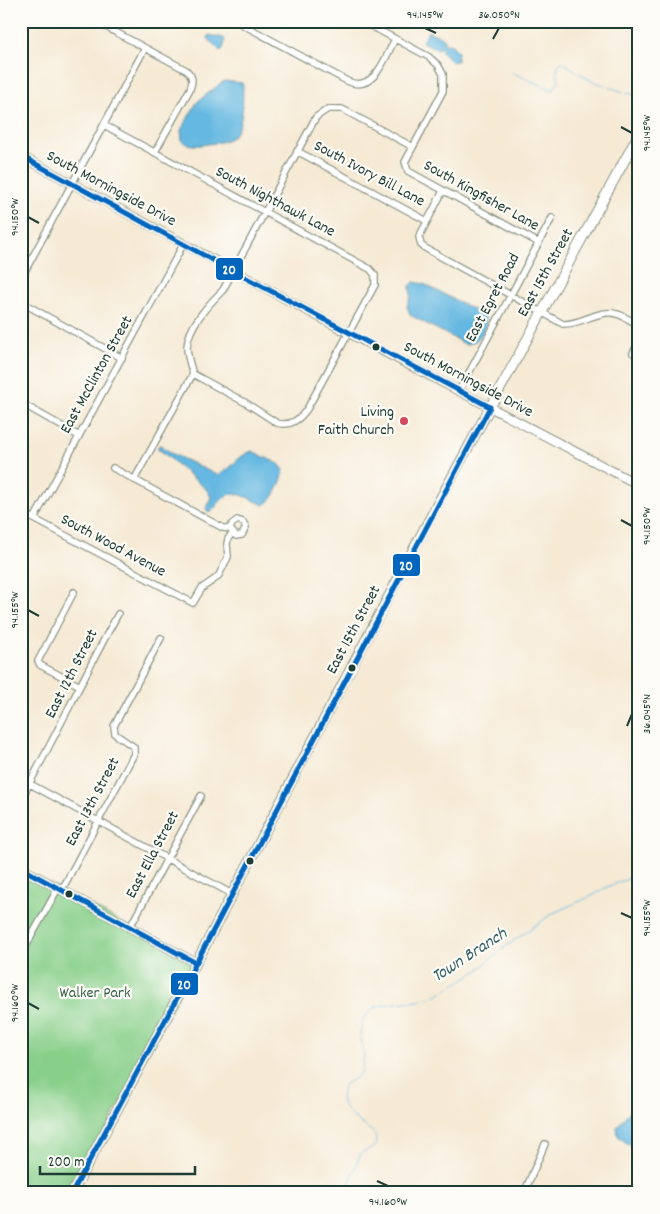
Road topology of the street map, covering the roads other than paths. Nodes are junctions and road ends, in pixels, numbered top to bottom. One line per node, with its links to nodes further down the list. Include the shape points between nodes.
1 (95, 21): 5 (street)
2 (236, 21): 4 (street, via 356,84 368,82 375,76)
3 (362, 21): 4 (street, South Kingfisher Lane)
4 (395, 39): 8 (street, South Kingfisher Lane, via 434,61 444,80 441,97)
5 (145, 48): 6 (street); 10 (street, via 186,70 192,78 190,89)
6 (104, 125): 10 (street, South Nighthawk Lane); 12 (street)
7 (639, 134): 23 (main road, East 15th Street)
8 (413, 147): 9 (street, via 345,110 335,108 316,117); 13 (street, South Kingfisher Lane, via 405,162 408,171)
9 (298, 151): 14 (street); 16 (street, South Ivory Bill Lane)
10 (155, 152): 14 (street, South Nighthawk Lane)
11 (21, 156): 12 (street, South Morningside Drive)
12 (72, 183): 17 (street, South Morningside Drive); 20 (street, via 25,271)
13 (443, 191): 16 (street); 18 (street, South Kingfisher Lane)
14 (265, 212): 19 (street); 25 (street, South Nighthawk Lane, via 373,272 375,284)
15 (552, 218): 18 (street, East Egret Road)
16 (427, 221): 21 (street, via 419,237 422,245)
17 (184, 243): 19 (street, South Morningside Drive); 28 (street, East McClinton Street)
18 (538, 243): 21 (street, East Egret Road)
19 (233, 271): 25 (street, South Morningside Drive); 29 (street, via 189,336 187,350)
20 (21, 286)
21 (510, 295): 23 (street); 30 (street, East Egret Road)
22 (21, 302): 28 (street)
23 (541, 313): 24 (street, via 562,324 573,325 605,312 617,314); 32 (main road, East 15th Street)
24 (639, 326)
25 (349, 333): 29 (street, via 304,414 288,424 277,423); 30 (street, South Morningside Drive)
26 (639, 342): 27 (street)
27 (633, 353)
28 (122, 358): 33 (street, East McClinton Street)
29 (193, 374): 35 (street)
30 (458, 390): 32 (street, South Morningside Drive)
31 (21, 403): 33 (street)
32 (490, 407): 36 (street, South Morningside Drive); 51 (main road, East 15th Street)
33 (79, 436): 38 (street, East McClinton Street)
34 (113, 468): 35 (street)
35 (134, 480): 38 (street, South Wood Avenue, via 231,531 228,557 219,575 202,588 193,603)
36 (639, 485)
37 (21, 512): 38 (street, South Wood Avenue)
38 (34, 519)
39 (74, 592): 42 (street, via 38,661)
40 (118, 614): 42 (street, East 12th Street)
41 (161, 638): 47 (street, East 13th Street, via 114,726 115,734 134,747 134,754)
42 (80, 686): 44 (street, East 12th Street)
43 (21, 779): 44 (street)
44 (30, 784): 46 (street, East 12th Street); 47 (street)
45 (201, 796): 48 (street, East Ella Street)
46 (21, 799)
47 (98, 821): 48 (street); 50 (street, East 13th Street)
48 (167, 858): 51 (street); 52 (street, East Ella Street)
49 (21, 868): 50 (street)
50 (60, 889): 52 (street); 53 (street, East 13th Street)
51 (232, 894): 54 (main road, East 15th Street)
52 (130, 927): 54 (street)
53 (21, 955)
54 (196, 964): 56 (main road, East 15th Street)
55 (545, 1144): 57 (street)
56 (72, 1193)
57 (524, 1193)

